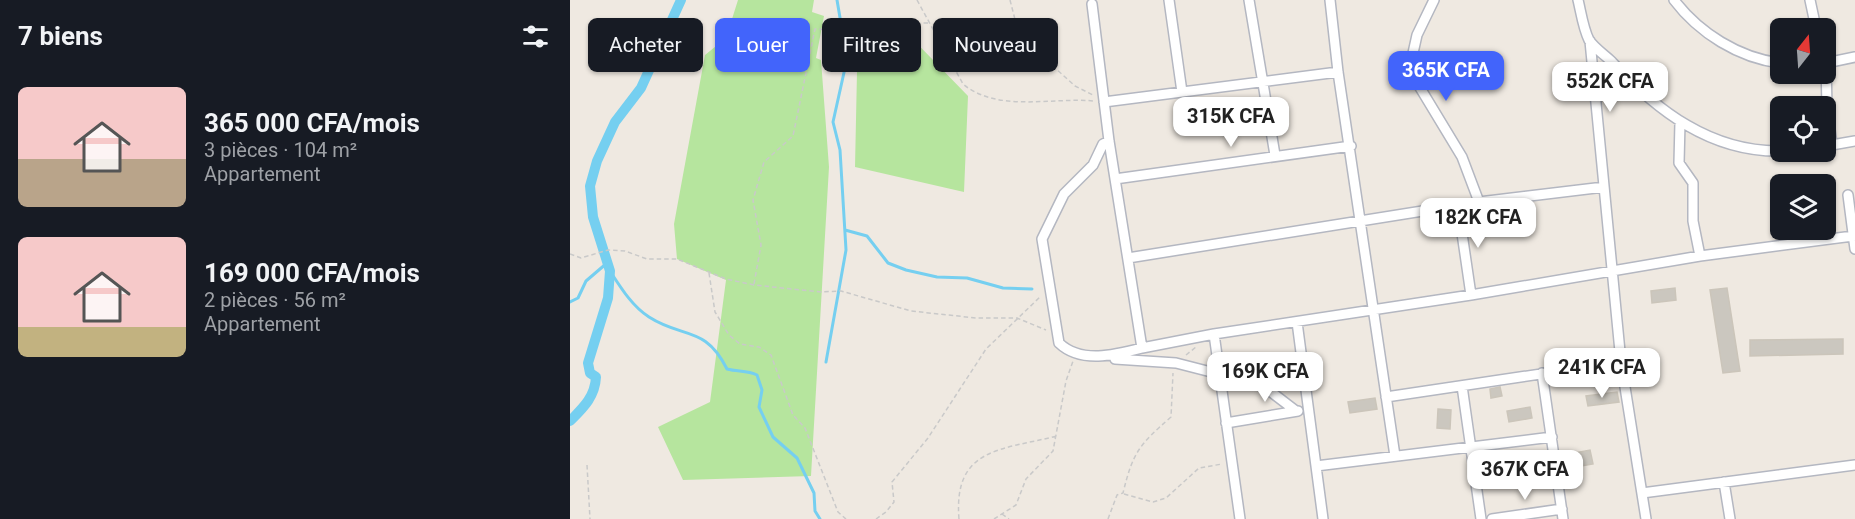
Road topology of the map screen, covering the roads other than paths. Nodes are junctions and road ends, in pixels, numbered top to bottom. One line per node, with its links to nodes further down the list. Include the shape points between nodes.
1 (1169, 0): 16 (street)
2 (1249, 0): 15 (street)
3 (1330, 0): 14 (street)
4 (1434, 0): 28 (street, via 1413,53 1416,81 1462,157)
5 (1578, 0): 10 (street)
6 (1674, 0): 12 (street, via 1719,40)
7 (1810, 0): 9 (street)
8 (1092, 4): 17 (street)
9 (1814, 18)
10 (1590, 41): 18 (street, via 1643,93); 26 (street)
11 (1855, 57): 13 (street)
12 (1770, 60)
13 (1836, 61)
14 (1338, 72): 15 (street); 22 (street)
15 (1261, 81): 16 (street); 24 (street)
16 (1182, 92): 17 (street)
17 (1104, 102): 19 (street)
18 (1680, 122): 23 (street, via 1731,145); 33 (street, via 1679,163 1693,183 1693,221)
19 (1109, 141): 25 (street); 41 (street, via 1093,165 1064,194 1042,239 1059,343)
20 (1855, 141): 21 (street)
21 (1836, 144)
22 (1351, 146): 24 (street); 30 (street)
23 (1770, 150)
24 (1275, 155): 25 (street)
25 (1115, 179): 34 (street)
26 (1604, 187): 28 (street); 35 (street)
27 (1848, 195): 31 (street)
28 (1479, 202): 29 (street)
29 (1458, 206): 30 (street); 36 (street)
30 (1361, 223): 34 (street); 37 (street)
31 (1853, 236): 32 (street); 33 (street)
32 (1855, 248)
33 (1700, 255): 35 (street)
34 (1128, 258): 40 (street)
35 (1611, 270): 36 (street); 42 (street)
36 (1471, 295): 37 (street)
37 (1373, 310): 38 (street); 46 (street)
38 (1297, 322): 39 (street); 47 (street)
39 (1214, 334): 40 (street); 44 (street)
40 (1142, 348): 41 (street, via 1108,356)
41 (1086, 356): 44 (street, via 1176,363)
42 (1621, 362): 43 (street); 56 (street)
43 (1542, 373): 45 (street); 50 (street)
44 (1220, 374): 48 (street, via 1266,388); 49 (street)
45 (1462, 386): 46 (street); 51 (street)
46 (1386, 397): 52 (street)
47 (1309, 409): 48 (street); 54 (street)
48 (1296, 411): 49 (street)
49 (1227, 423): 58 (street)
50 (1552, 437): 51 (street); 57 (street)
51 (1471, 445): 52 (street); 60 (street)
52 (1395, 456): 54 (street)
53 (1855, 465): 55 (street)
54 (1316, 466): 59 (street)
55 (1724, 482): 56 (street); 63 (street)
56 (1642, 493): 62 (street)
57 (1563, 514): 61 (street)
58 (1240, 519)
59 (1323, 519)
60 (1481, 519)
61 (1491, 519)
62 (1646, 519)
63 (1730, 519)

